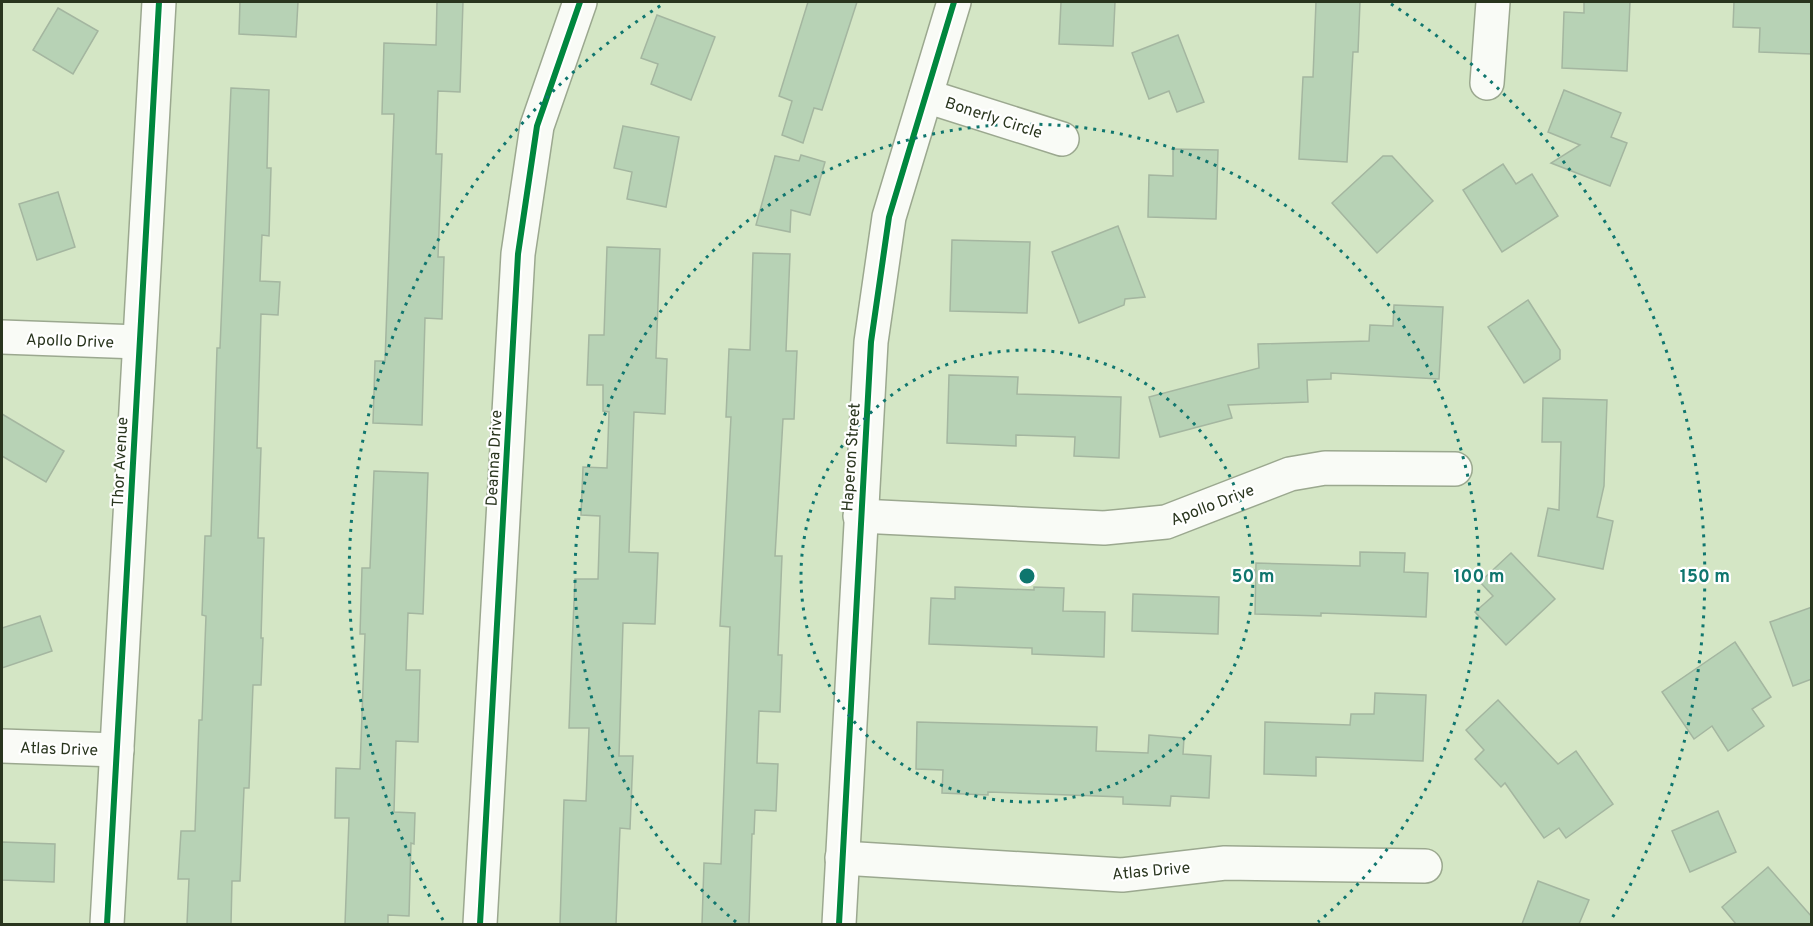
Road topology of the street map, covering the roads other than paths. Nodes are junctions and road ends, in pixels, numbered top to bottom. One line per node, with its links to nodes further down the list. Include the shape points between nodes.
1 (159, 2): 9 (street, Thor Avenue)
2 (580, 2): 17 (street, Deanna Drive, via 537,126 518,254)
3 (954, 2): 6 (street, Haperon Street)
4 (1493, 2): 5 (street)
5 (1487, 83)
6 (926, 96): 7 (street, Bonerly Circle); 11 (street, Haperon Street, via 889,217 871,342)
7 (1062, 139)
8 (2, 337): 9 (street, Apollo Drive)
9 (139, 342): 13 (street, Thor Avenue)
10 (1455, 470): 11 (street, Apollo Drive, via 1325,468 1290,474 1166,522 1104,528)
11 (860, 516): 14 (street, Haperon Street)
12 (2, 746): 13 (street, Atlas Drive)
13 (117, 750): 16 (street, Thor Avenue)
14 (842, 858): 15 (street, Atlas Drive, via 1122,875 1225,863); 18 (street, Haperon Street)
15 (1425, 866)
16 (108, 924)
17 (480, 924)
18 (838, 924)

